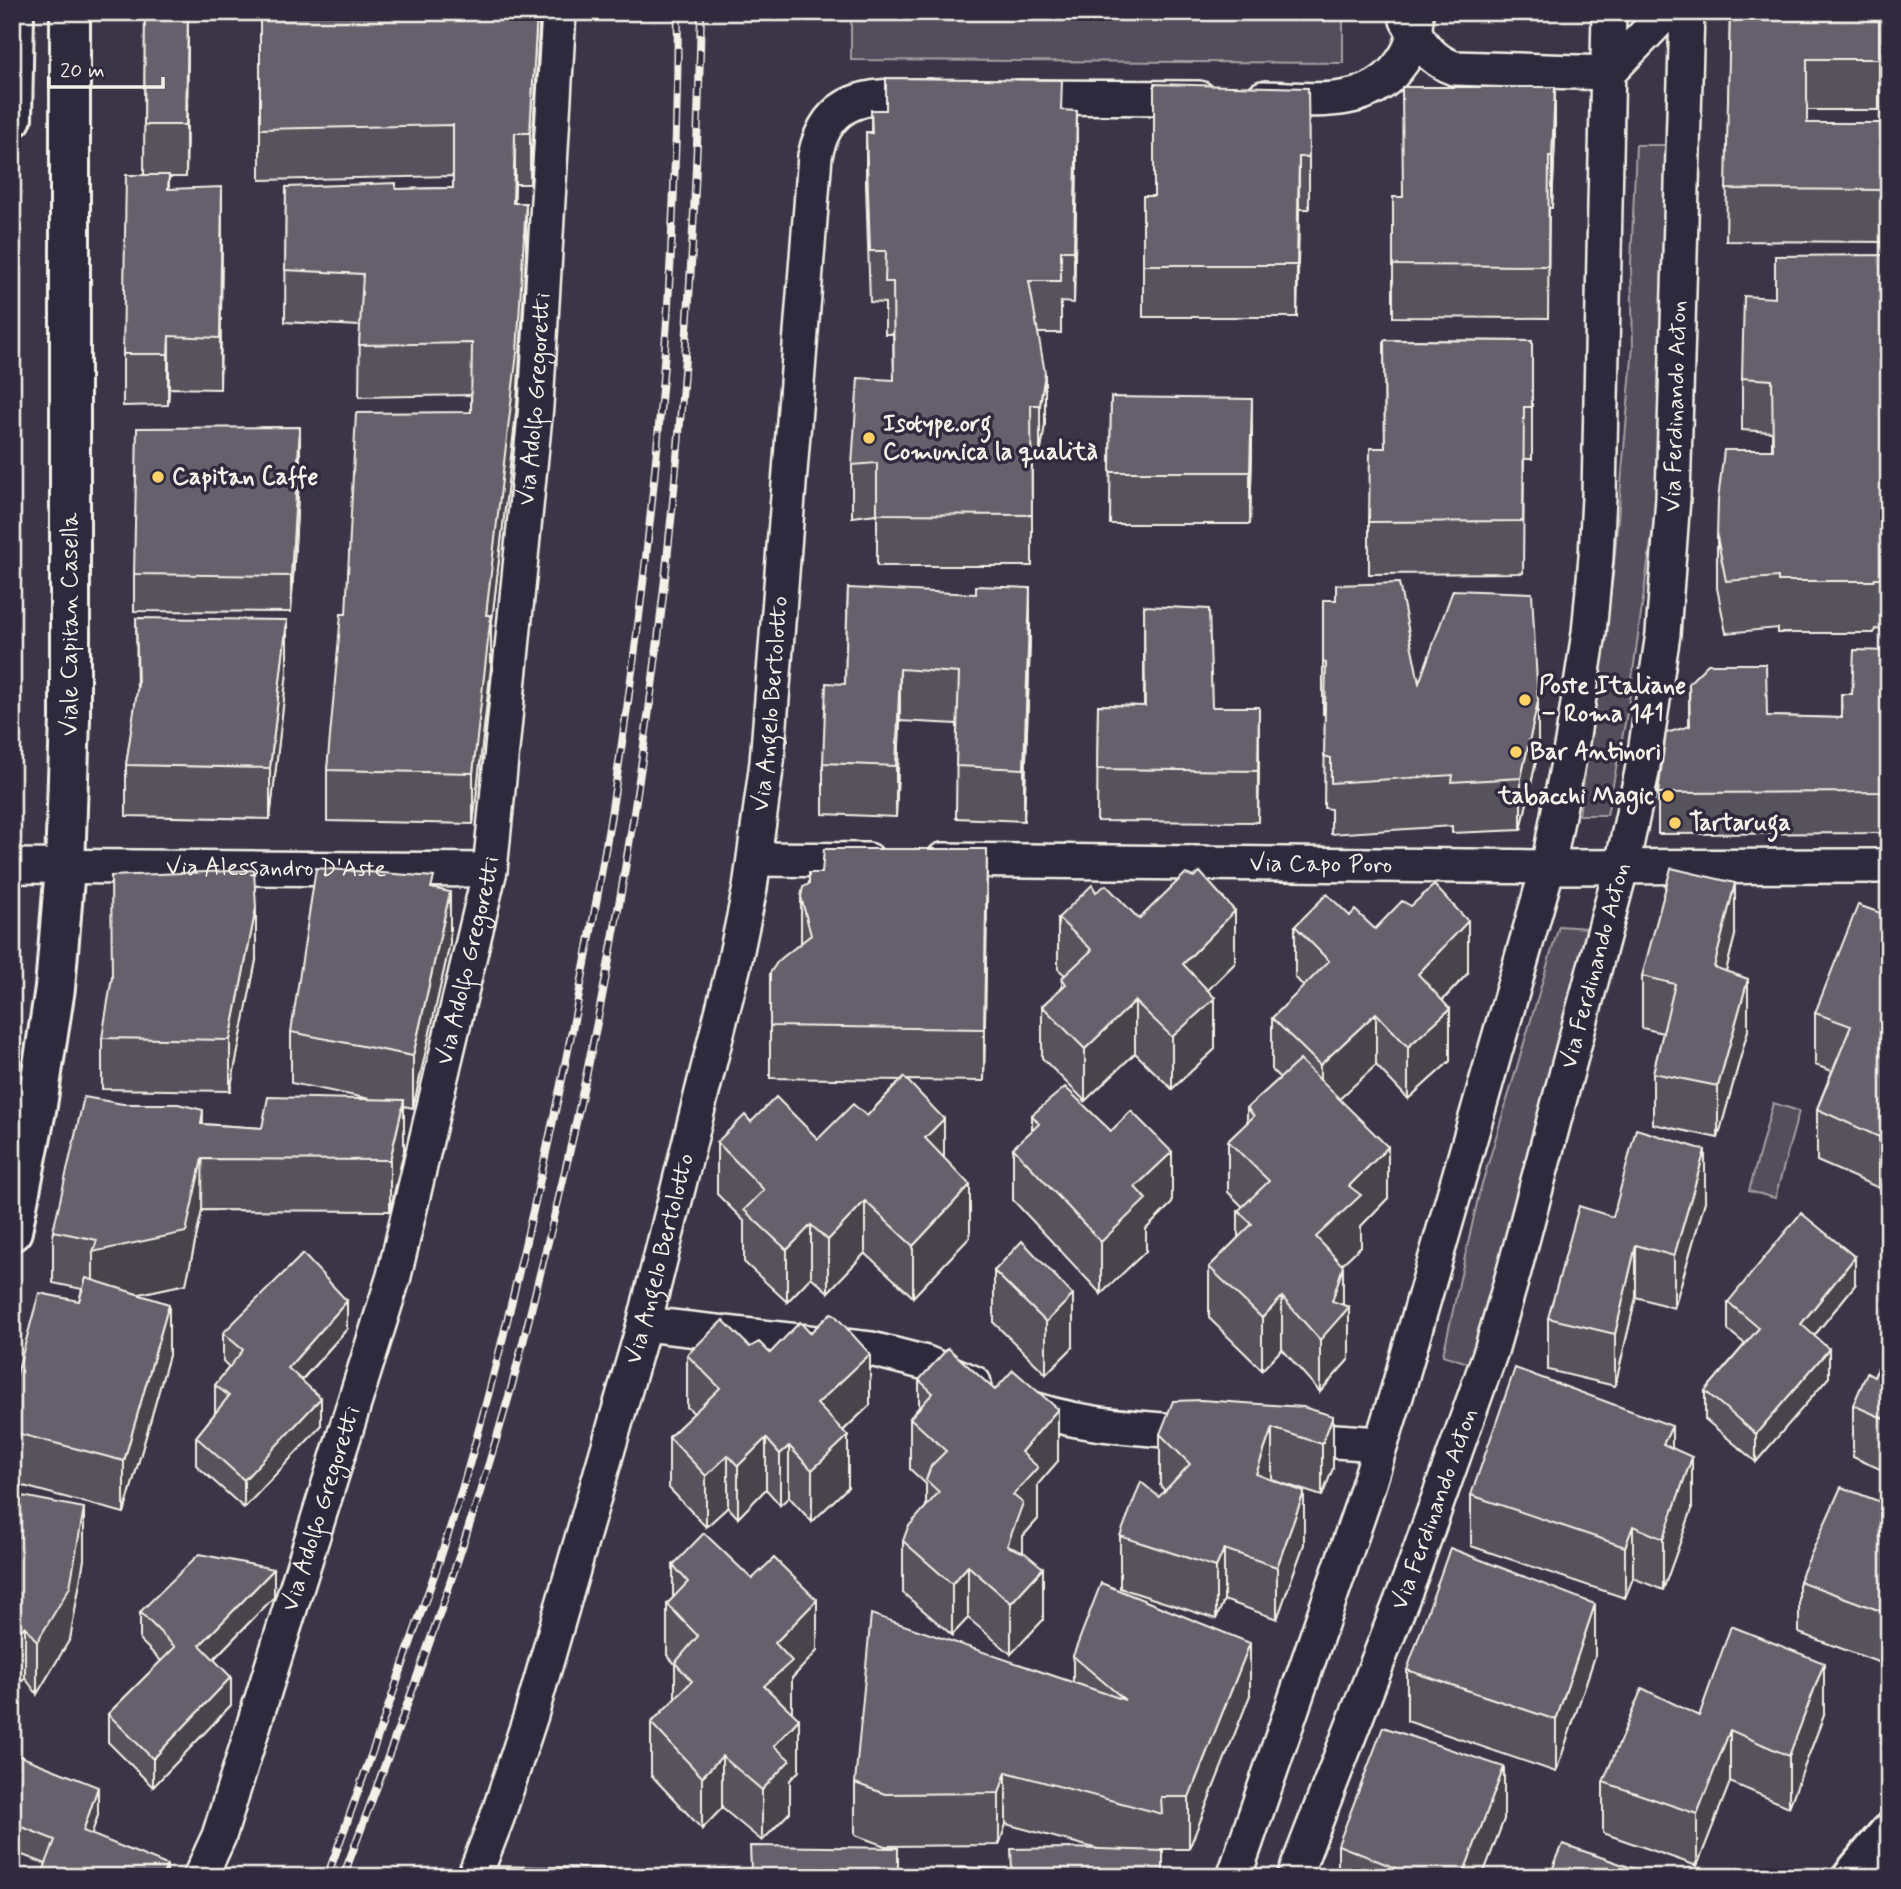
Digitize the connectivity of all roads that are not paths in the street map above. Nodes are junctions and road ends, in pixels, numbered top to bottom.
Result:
1 (14, 12) edge
2 (70, 12) edge
3 (559, 12) edge
4 (1609, 12) edge
5 (1667, 12) edge
6 (1687, 12) edge
7 (1411, 20) edge
8 (1608, 73) junction
9 (12, 118) edge
10 (755, 859) junction
11 (1622, 865) junction
12 (12, 866) edge
13 (1889, 866) edge
14 (65, 867) junction
15 (1548, 867) junction
16 (489, 870) junction
17 (12, 1231) edge
18 (644, 1324) junction
19 (1381, 1444) junction
20 (1889, 1833) edge
21 (200, 1877) edge
22 (474, 1877) edge
23 (1234, 1877) edge
24 (1294, 1877) edge
25 (1852, 1877) edge

1 - 9 street
2 - 14 street, Viale Capitan Casella
3 - 16 street, Via Adolfo Gregoretti
4 - 8 street
5 - 8 street
6 - 11 street, Via Ferdinando Acton
7 - 8 street
7 - 10 street, Via Angelo Bertolotto
8 - 15 street
10 - 15 street, Via Capo Poro
10 - 18 street, Via Angelo Bertolotto
11 - 13 street, Via Capo Poro
11 - 15 street, Via Capo Poro
11 - 24 street, Via Ferdinando Acton
12 - 14 street, Via Alessandro D'Aste
14 - 16 street, Via Alessandro D'Aste
14 - 17 street, Viale Capitan Casella
15 - 19 street
16 - 21 street, Via Adolfo Gregoretti
18 - 19 street
18 - 22 street, Via Angelo Bertolotto
19 - 23 street
20 - 25 street

